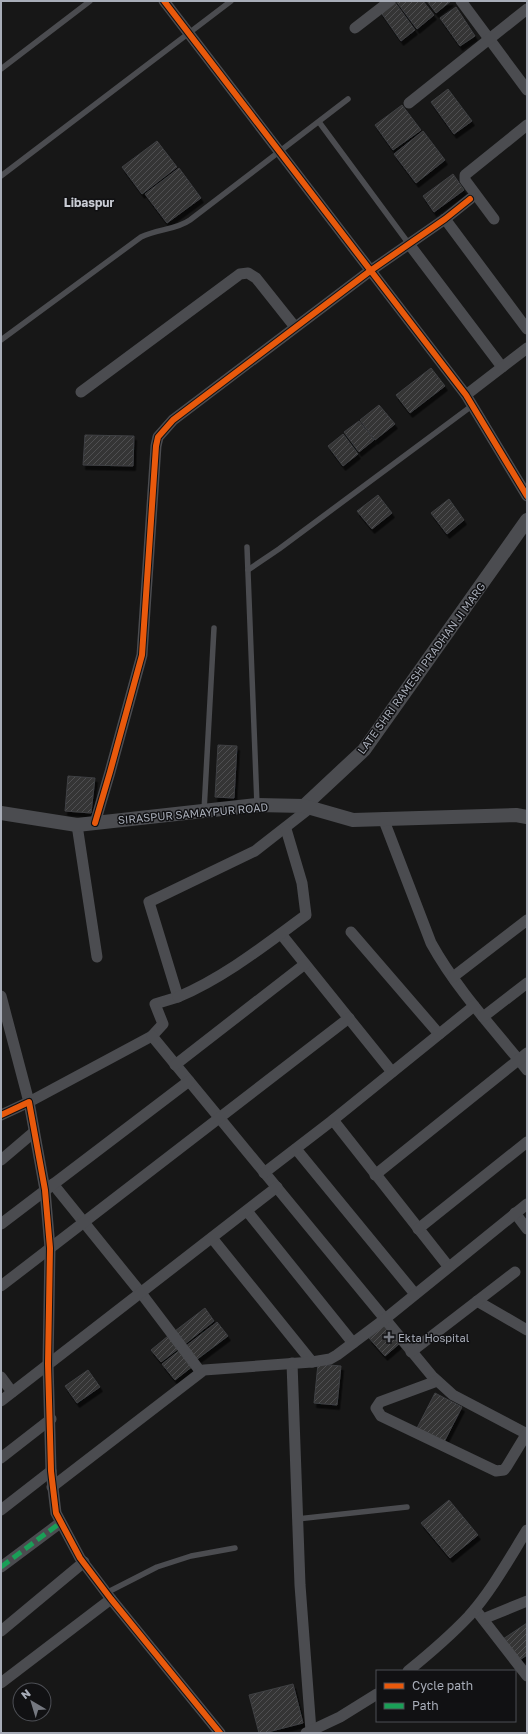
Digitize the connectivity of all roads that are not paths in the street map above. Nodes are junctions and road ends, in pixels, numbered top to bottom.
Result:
1 (90, 1) edge
2 (164, 1) edge
3 (231, 1) edge
4 (390, 1) edge
5 (461, 1) edge
6 (527, 10) edge
7 (356, 28) dead end
8 (189, 34) junction
9 (489, 39) junction
10 (1, 69) edge
11 (527, 90) edge
12 (348, 99) dead end
13 (409, 103) dead end
14 (319, 122) junction
15 (527, 125) edge
16 (279, 153) junction
17 (1, 176) edge
18 (470, 199) dead end
19 (445, 219) junction
20 (494, 219) dead end
21 (409, 244) junction
22 (370, 271) junction
23 (295, 327) junction
24 (527, 329) edge
25 (1, 340) edge
26 (527, 348) edge
27 (502, 367) junction
28 (81, 392) dead end
29 (466, 394) junction
30 (473, 405) junction
31 (527, 496) edge
32 (527, 520) edge
33 (247, 547) dead end
34 (248, 570) junction
35 (214, 628) dead end
36 (257, 805) junction
37 (307, 807) junction
38 (204, 811) junction
39 (1, 813) edge
40 (527, 817) edge
41 (383, 818) junction
42 (95, 823) junction
43 (77, 824) junction
44 (286, 829) junction
45 (527, 920) edge
46 (351, 932) dead end
47 (281, 934) junction
48 (97, 957) dead end
49 (305, 964) junction
50 (452, 977) junction
51 (527, 983) edge
52 (1, 996) edge
53 (178, 997) junction
54 (474, 1006) junction
55 (483, 1016) junction
56 (349, 1018) junction
57 (439, 1034) junction
58 (152, 1036) junction
59 (523, 1056) edge
60 (175, 1065) junction
61 (527, 1070) edge
62 (392, 1072) junction
63 (189, 1081) junction
64 (29, 1102) junction
65 (1, 1116) edge
66 (220, 1119) junction
67 (333, 1120) junction
68 (34, 1132) junction
69 (527, 1142) edge
70 (296, 1149) junction
71 (1, 1160) edge
72 (264, 1173) junction
73 (375, 1175) junction
74 (49, 1187) junction
75 (277, 1187) junction
76 (527, 1204) edge
77 (247, 1211) junction
78 (515, 1214) junction
79 (84, 1223) junction
80 (1, 1224) edge
81 (418, 1229) junction
82 (527, 1229) edge
83 (212, 1238) junction
84 (50, 1248) junction
85 (448, 1266) junction
86 (515, 1272) dead end
87 (1, 1286) edge
88 (141, 1293) junction
89 (415, 1294) junction
90 (477, 1301) junction
91 (385, 1319) junction
92 (527, 1330) edge
93 (353, 1343) junction
94 (411, 1352) junction
95 (312, 1362) junction
96 (48, 1364) junction
97 (292, 1364) junction
98 (200, 1371) junction
99 (1, 1377) edge
100 (437, 1380) junction
101 (12, 1392) junction
102 (1, 1401) edge
103 (51, 1419) junction
104 (527, 1433) edge
105 (1, 1458) edge
106 (51, 1471) junction
107 (52, 1487) junction
108 (407, 1507) dead end
109 (1, 1510) edge
110 (298, 1519) junction
111 (60, 1523) junction
112 (527, 1530) edge
113 (235, 1548) dead end
114 (84, 1562) junction
115 (1, 1567) edge
116 (109, 1596) junction
117 (527, 1601) edge
118 (475, 1609) junction
119 (483, 1619) junction
120 (3, 1626) edge
121 (409, 1670) edge
122 (527, 1676) edge
123 (1, 1683) edge
124 (376, 1695) edge
125 (309, 1732) edge
126 (220, 1733) edge

1 - 10 lane
2 - 8 street
3 - 8 lane
4 - 7 street
5 - 9 street
6 - 9 street
8 - 16 street
8 - 17 lane
9 - 11 street
9 - 13 street
12 - 14 lane
14 - 16 lane
14 - 21 lane
15 - 20 street
16 - 22 street
16 - 25 lane
18 - 19 street
19 - 21 street
19 - 24 street
21 - 22 street
21 - 27 street
22 - 23 street
22 - 29 street
23 - 28 street
23 - 42 street
26 - 27 street
27 - 29 street
29 - 30 street
30 - 31 street
30 - 34 lane
32 - 37 street, LATE SHRI RAMESH PRADHAN JI MARG
33 - 34 lane
34 - 36 lane
35 - 38 lane
36 - 37 street, SIRASPUR SAMAYPUR ROAD
36 - 38 street, SIRASPUR SAMAYPUR ROAD
37 - 41 street, SIRASPUR SAMAYPUR ROAD
37 - 44 street
38 - 42 street, SIRASPUR SAMAYPUR ROAD
39 - 43 street, SIRASPUR SAMAYPUR ROAD
40 - 41 street, SIRASPUR SAMAYPUR ROAD
41 - 50 street
42 - 43 street, SIRASPUR SAMAYPUR ROAD
43 - 48 street
44 - 47 street
44 - 53 street
45 - 50 street
46 - 57 street
47 - 49 street
47 - 53 street
49 - 56 street
49 - 60 street
50 - 54 street
51 - 55 street
52 - 64 street
53 - 58 street
54 - 55 street
54 - 57 street
55 - 59 street
56 - 62 street
56 - 66 street
57 - 62 street
58 - 60 street
58 - 64 street
59 - 61 street
59 - 73 street
60 - 63 street
62 - 67 street
63 - 66 street
63 - 74 street
64 - 65 street
64 - 68 street
66 - 72 street
66 - 79 street
67 - 70 street
67 - 73 street
68 - 71 street
68 - 74 street
69 - 81 street
70 - 72 street
70 - 89 street
72 - 75 street
73 - 81 street
74 - 79 street
74 - 80 street
74 - 84 street
75 - 77 street
75 - 91 street
76 - 78 street
77 - 83 street
77 - 93 street
78 - 82 street
78 - 85 street
79 - 84 street
79 - 88 street
81 - 85 street
83 - 88 street
83 - 95 street
84 - 87 street
84 - 96 street
85 - 89 street
86 - 90 street
88 - 96 street
88 - 98 street
89 - 91 street
90 - 92 street
90 - 94 street
91 - 93 street
91 - 94 street
93 - 95 street
94 - 100 street
95 - 97 street
96 - 101 street
96 - 103 street
97 - 98 street
97 - 110 street
98 - 107 street
99 - 101 street
100 - 104 street
100 - 104 street
101 - 102 street
103 - 105 street
103 - 106 street
106 - 107 street
106 - 109 street
107 - 111 street
108 - 110 lane
110 - 125 street
111 - 114 street
111 - 115 street
112 - 118 street
113 - 116 lane
114 - 116 street
114 - 120 street
116 - 123 street
116 - 126 street
117 - 119 street
118 - 119 street
118 - 121 street
119 - 122 street
124 - 125 street

